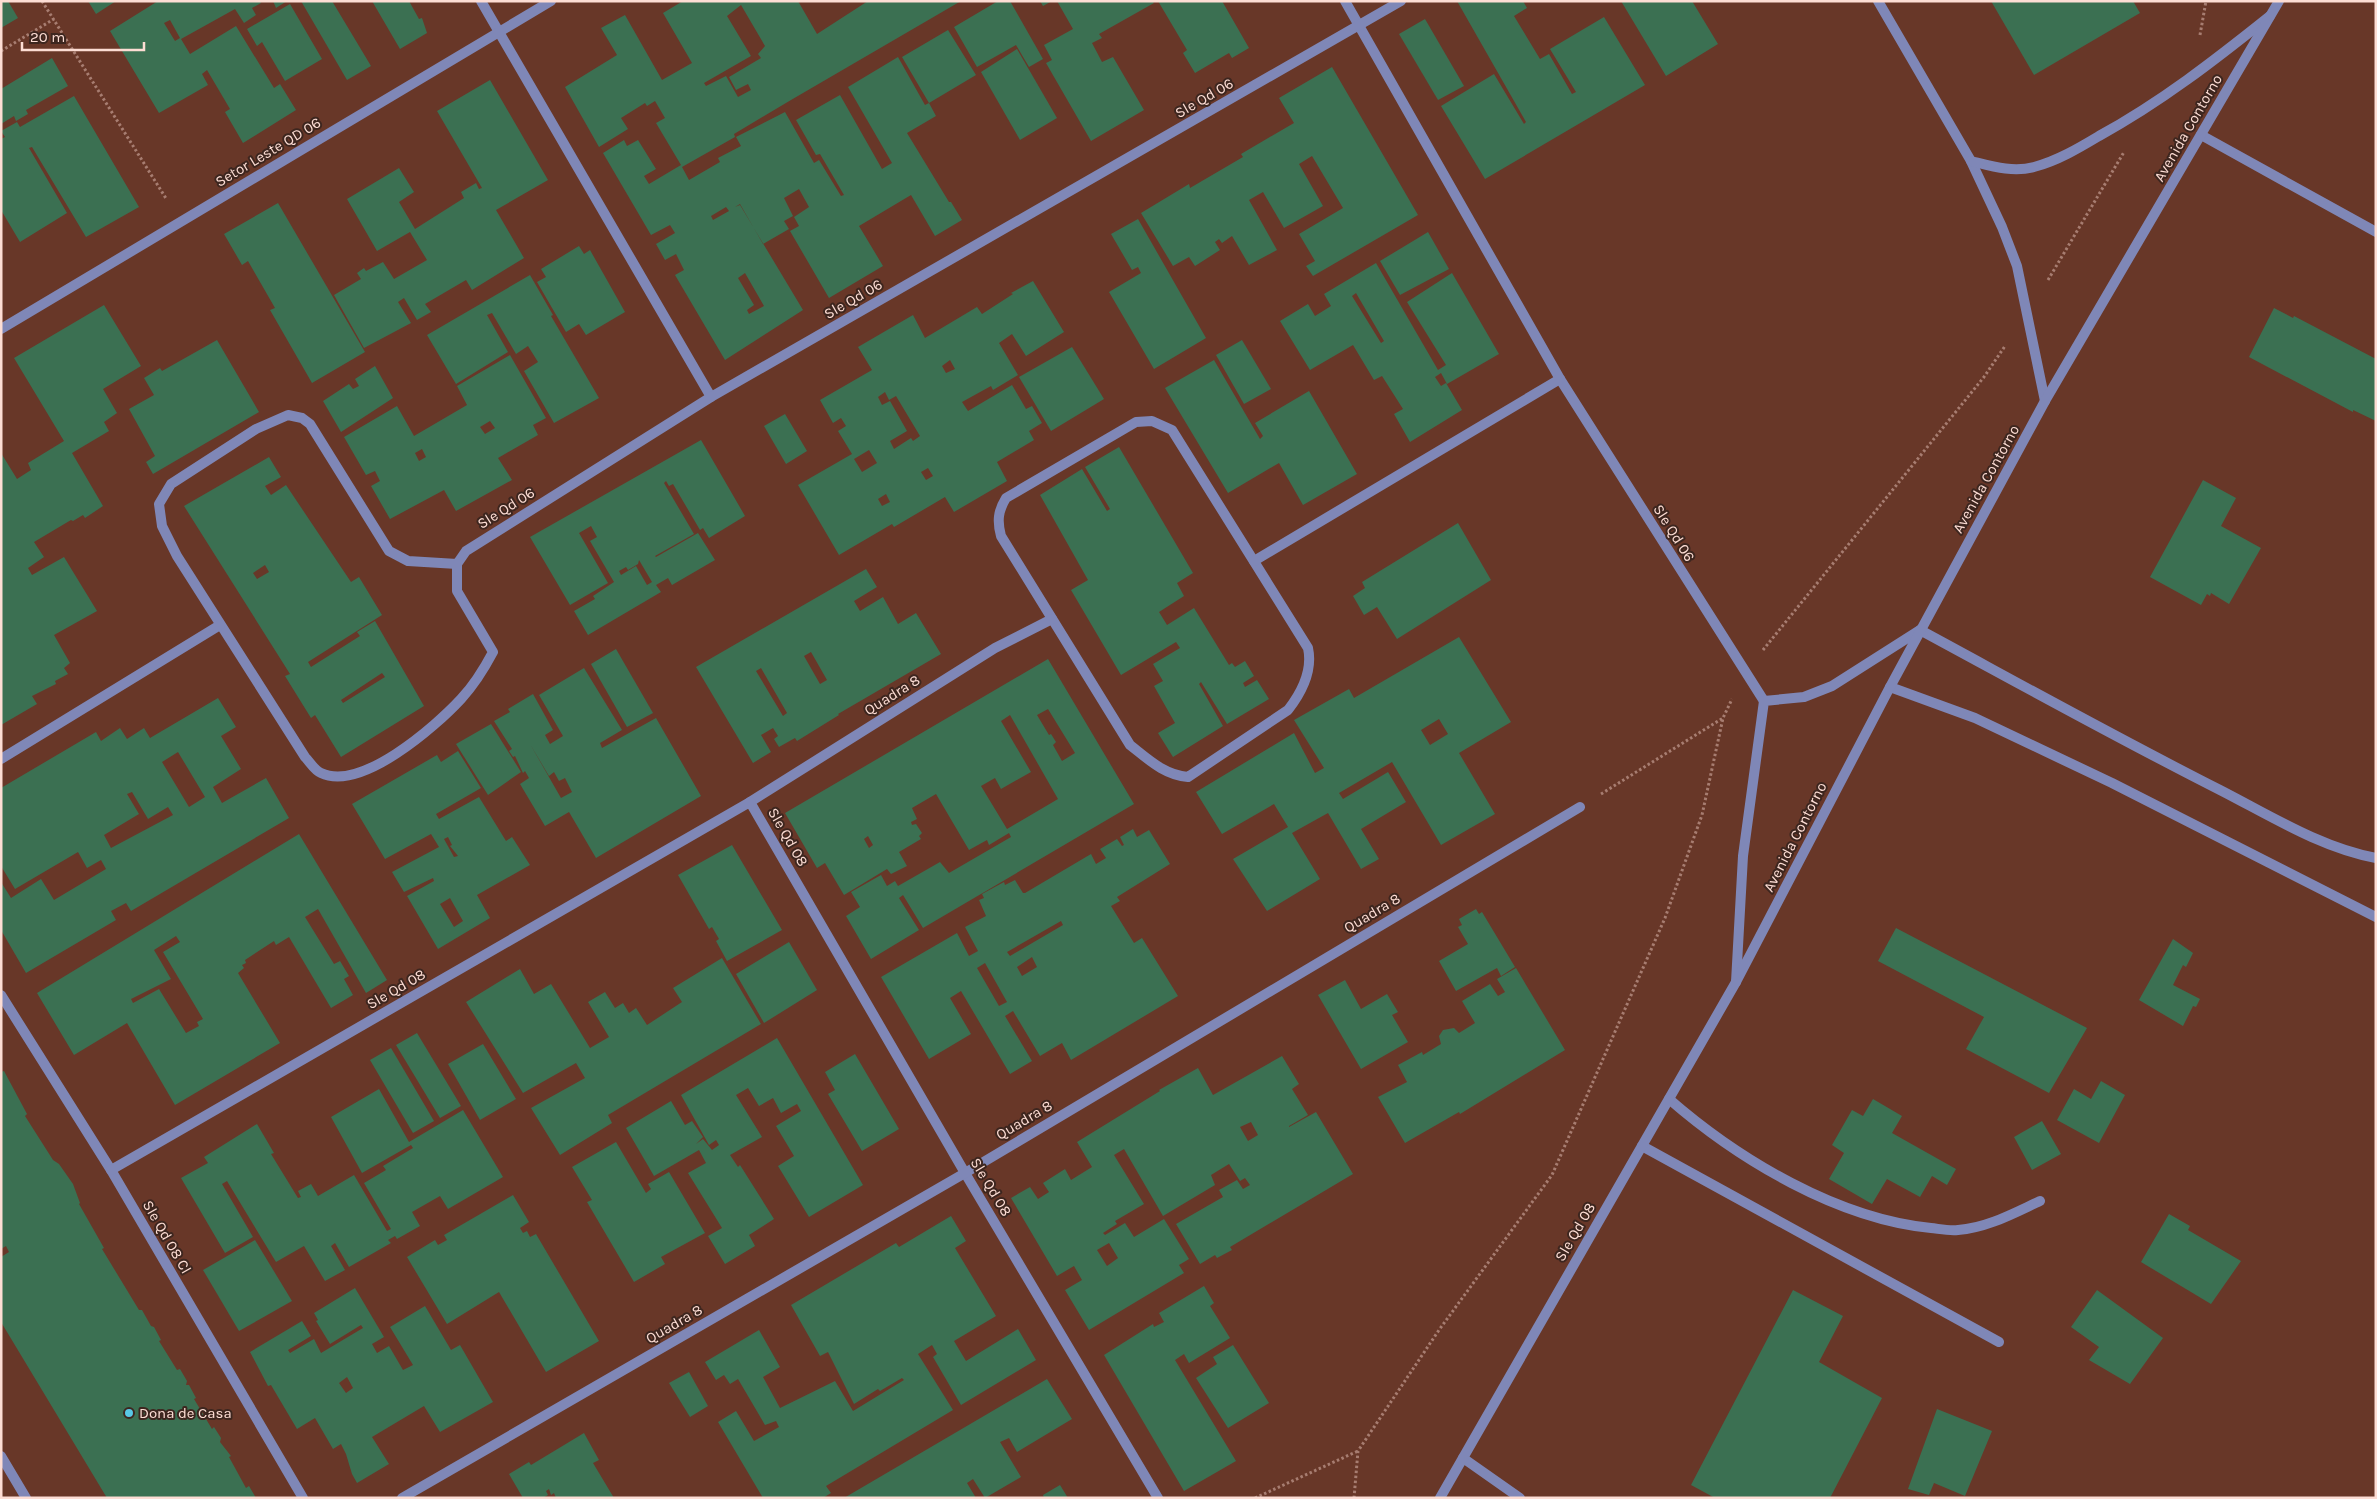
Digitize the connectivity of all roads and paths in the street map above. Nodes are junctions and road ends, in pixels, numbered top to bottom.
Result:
1 (42, 1) edge
2 (481, 1) edge
3 (551, 1) edge
4 (1345, 1) edge
5 (1401, 1) edge
6 (1878, 1) edge
7 (2279, 1) edge
8 (2271, 15) junction
9 (54, 19) junction
10 (1359, 26) junction
11 (500, 32) junction
12 (1, 51) edge
13 (2201, 135) junction
14 (1970, 161) junction
15 (181, 221) junction
16 (2376, 232) edge
17 (1, 329) edge
18 (1560, 379) junction
19 (711, 397) junction
20 (2045, 402) junction
21 (1254, 561) junction
22 (457, 564) junction
23 (1052, 619) junction
24 (220, 625) junction
25 (1920, 630) junction
26 (1890, 686) junction
27 (1764, 701) junction
28 (1723, 718) dead end
29 (1, 759) edge
30 (750, 802) junction
31 (1580, 807) joint
32 (2376, 858) edge
33 (2376, 917) edge
34 (1736, 982) junction
35 (1, 995) edge
36 (1670, 1099) junction
37 (1642, 1146) junction
38 (110, 1170) junction
39 (965, 1173) junction
40 (2040, 1201) dead end
41 (1999, 1342) dead end
42 (1358, 1451) dead end
43 (1, 1456) edge
44 (1463, 1458) junction
45 (26, 1498) edge
46 (303, 1498) edge
47 (402, 1498) edge
48 (1158, 1498) edge
49 (1255, 1498) edge
50 (1440, 1498) edge
51 (1520, 1498) edge

1 - 9 path
2 - 11 street
3 - 11 street, Setor Leste QD 06
4 - 10 street, Sle Qd 06
5 - 10 street, Sle Qd 06
6 - 14 street
7 - 8 street, Avenida Contorno
8 - 13 street, Avenida Contorno
8 - 14 street
9 - 12 path
9 - 15 path
10 - 18 street, Sle Qd 06
10 - 19 street, Sle Qd 06
11 - 15 street, Setor Leste QD 06
11 - 19 street
13 - 16 street
13 - 20 street, Avenida Contorno
14 - 20 street
15 - 17 street, Setor Leste QD 06
18 - 21 street
18 - 27 street, Sle Qd 06
19 - 22 street, Sle Qd 06
20 - 25 street, Avenida Contorno
21 - 23 street
21 - 23 street
22 - 24 street
22 - 24 street
23 - 30 street, Quadra 8
24 - 29 street
25 - 26 street, Avenida Contorno
25 - 27 street
25 - 32 street
26 - 33 street
26 - 34 street, Avenida Contorno
27 - 34 street
28 - 31 path
30 - 38 street, Sle Qd 08
30 - 39 street, Sle Qd 08
31 - 39 street, Quadra 8
34 - 36 street, Sle Qd 08
35 - 38 street, Sle Qd 08 Cl
36 - 37 street, Sle Qd 08
36 - 40 street
37 - 41 street
37 - 44 street, Sle Qd 08
38 - 46 street, Sle Qd 08 Cl
39 - 47 street, Quadra 8
39 - 48 street, Sle Qd 08
42 - 49 path
43 - 45 street
44 - 50 street, Sle Qd 08
44 - 51 street

